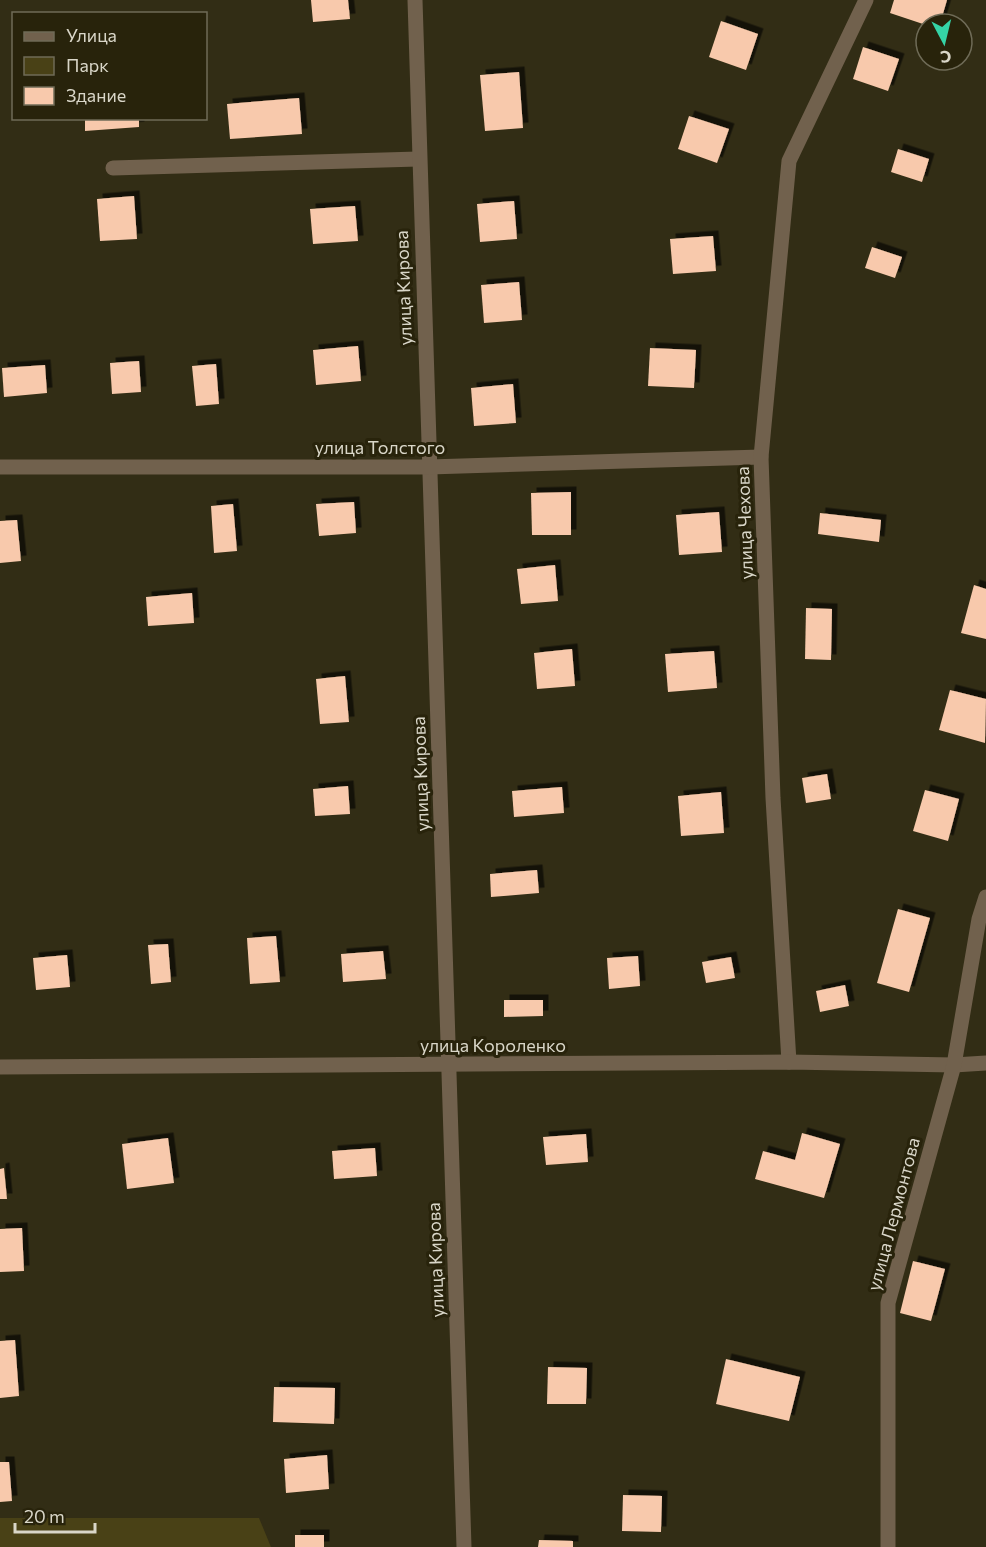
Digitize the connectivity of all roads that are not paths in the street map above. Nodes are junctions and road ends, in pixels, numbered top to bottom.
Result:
1 (415, 0) edge
2 (866, 0) edge
3 (418, 159) junction
4 (113, 168) dead end
5 (761, 457) junction
6 (0, 467) edge
7 (429, 467) junction
8 (986, 897) edge
9 (789, 1062) junction
10 (986, 1063) edge
11 (448, 1065) junction
12 (954, 1065) junction
13 (0, 1067) edge
14 (464, 1547) edge
15 (888, 1547) edge

1 - 3 street, улица Кирова
2 - 5 street, улица Чехова
3 - 4 street
3 - 7 street, улица Кирова
5 - 7 street, улица Толстого
5 - 9 street, улица Чехова
6 - 7 street, улица Толстого
7 - 11 street, улица Кирова
8 - 12 street, улица Лермонтова
9 - 11 street, улица Короленко
9 - 12 street, улица Короленко
10 - 12 street, улица Короленко
11 - 13 street, улица Короленко
11 - 14 street, улица Кирова
12 - 15 street, улица Лермонтова

